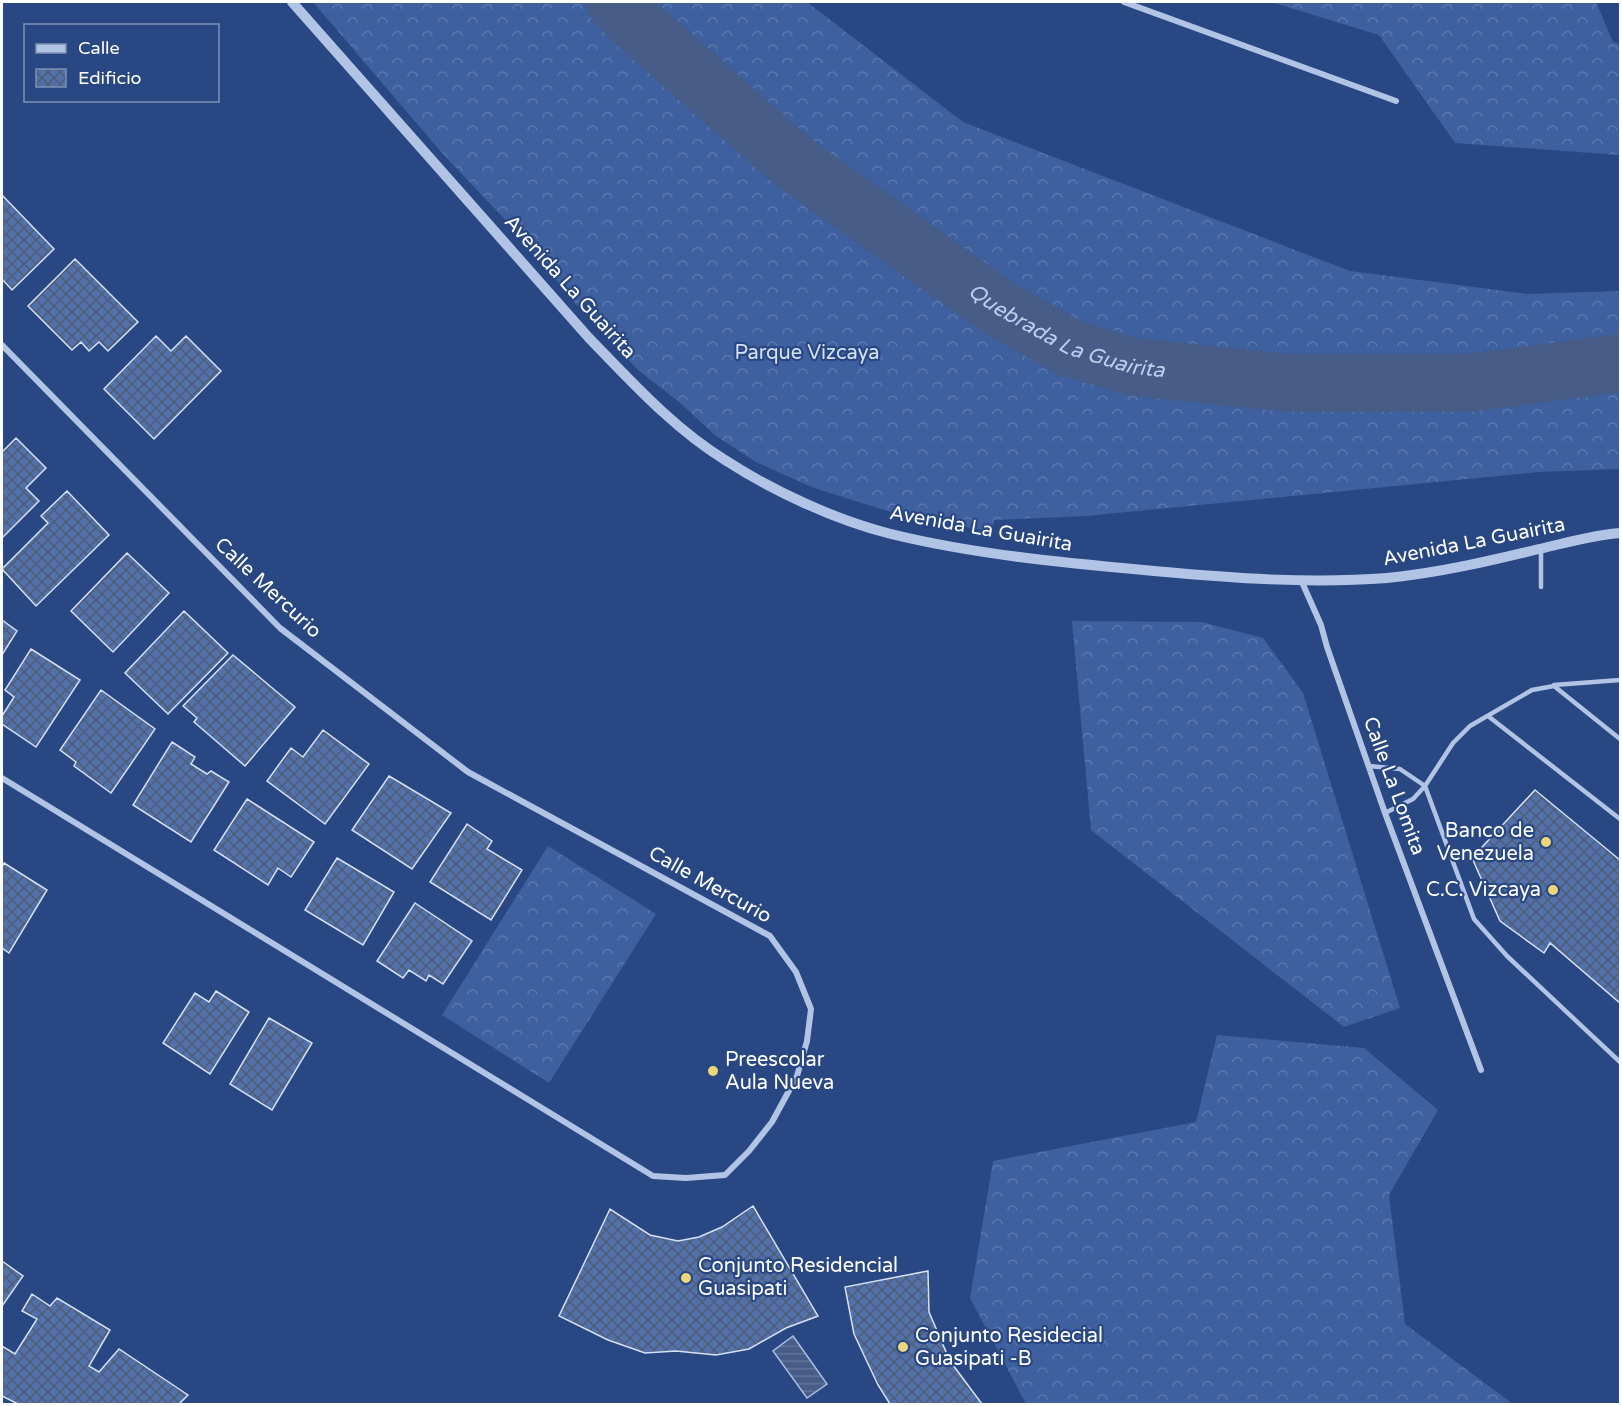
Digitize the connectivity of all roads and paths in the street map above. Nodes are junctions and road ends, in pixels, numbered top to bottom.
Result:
1 (292, 2) edge
2 (1124, 2) edge
3 (1396, 101) dead end
4 (2, 345) edge
5 (1620, 533) edge
6 (1541, 549) junction
7 (1301, 580) junction
8 (1541, 587) dead end
9 (1620, 680) edge
10 (1554, 686) junction
11 (1488, 716) junction
12 (1620, 739) edge
13 (1369, 766) junction
14 (2, 778) edge
15 (1425, 786) junction
16 (1385, 813) junction
17 (1620, 819) edge
18 (1620, 1062) edge
19 (1481, 1070) dead end

1 - 7 street, Avenida La Guairita
2 - 3 street
4 - 14 street, Calle Mercurio
5 - 6 street, Avenida La Guairita
6 - 7 street, Avenida La Guairita
6 - 8 lane
7 - 13 street, Calle La Lomita
9 - 10 lane
10 - 11 lane
10 - 12 lane
11 - 15 lane
11 - 17 lane
13 - 15 lane
13 - 16 street, Calle La Lomita
15 - 16 lane
15 - 18 lane
16 - 19 street, Calle La Lomita

